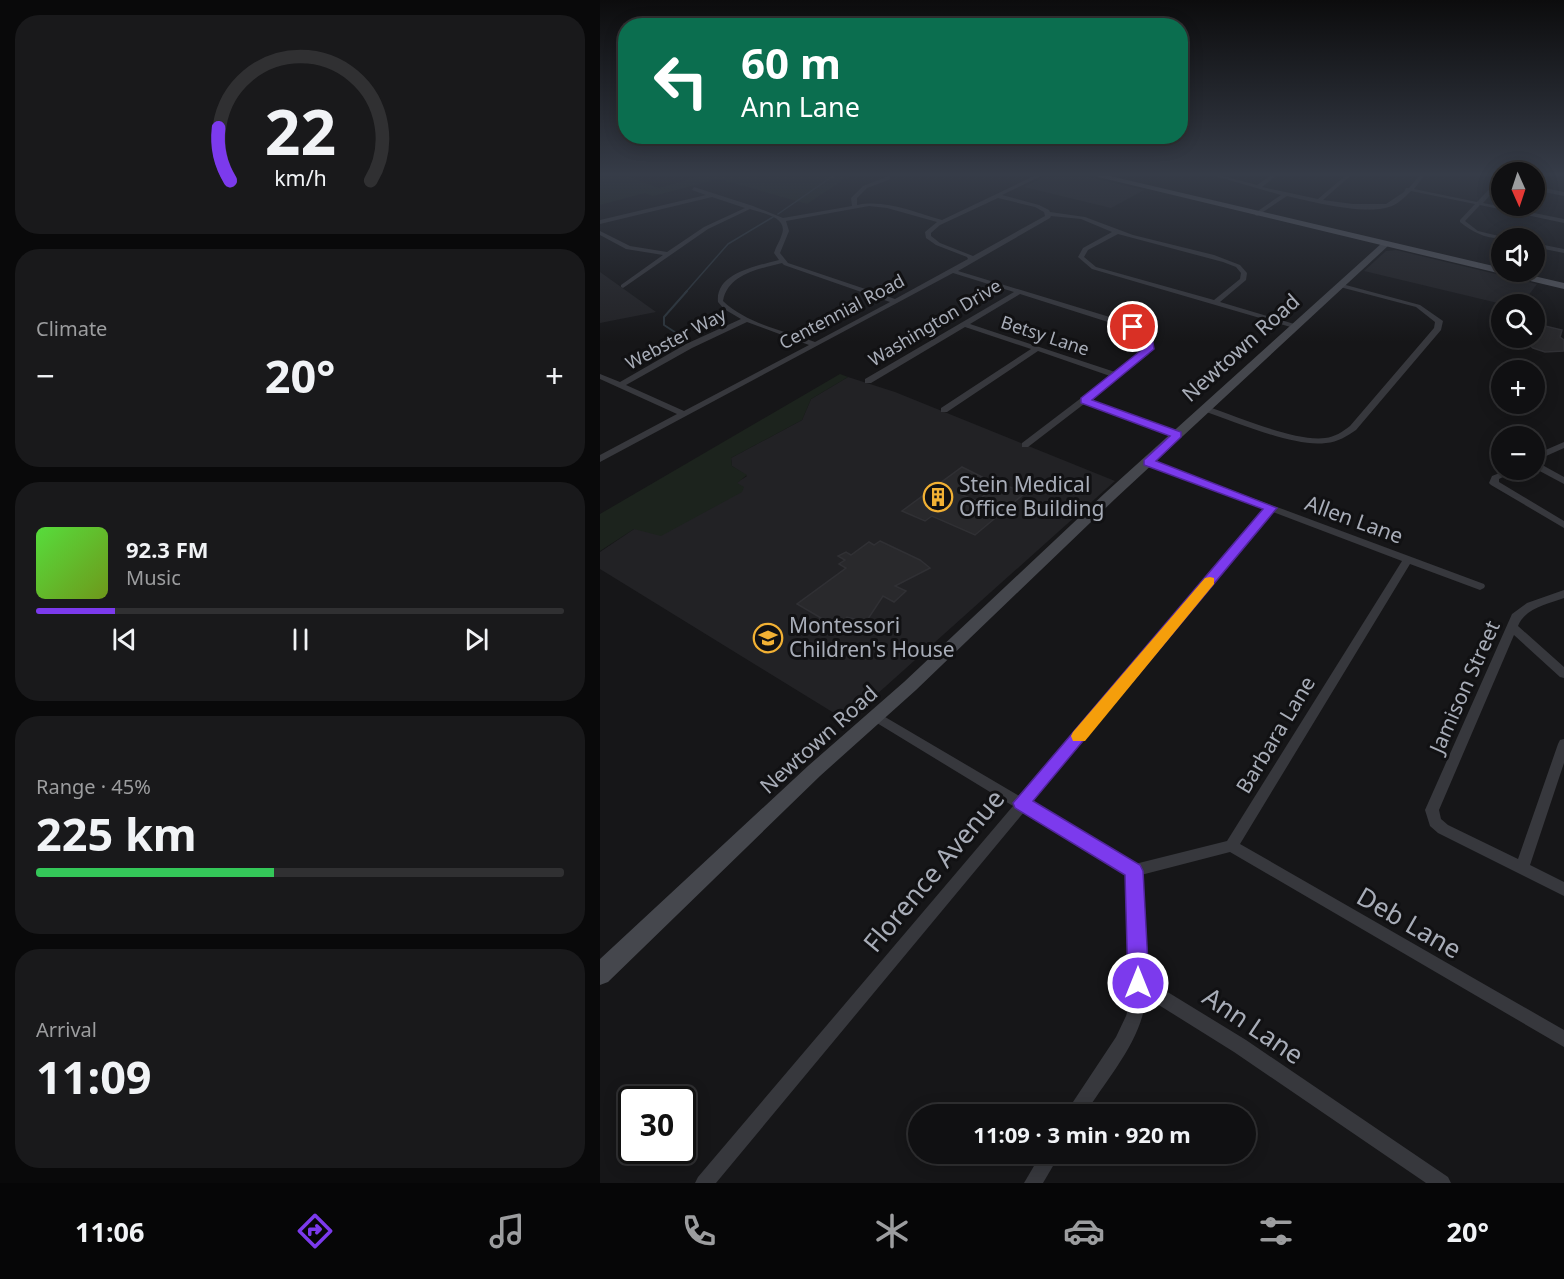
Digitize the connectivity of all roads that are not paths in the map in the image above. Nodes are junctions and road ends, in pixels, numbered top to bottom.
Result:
1 (701, 231) edge
2 (788, 231) edge
3 (930, 231) edge
4 (1025, 231) edge
5 (1118, 231) joint
6 (1328, 231) edge
7 (1475, 231) edge
8 (600, 234) edge
9 (1491, 235) edge
10 (1385, 245) junction
11 (1545, 247) edge
12 (1564, 251) edge
13 (667, 254) junction
14 (970, 260) junction
15 (782, 261) junction
16 (952, 271) junction
17 (623, 286) dead end
18 (1342, 286) junction
19 (1564, 286) edge
20 (1019, 292) junction
21 (895, 301) junction
22 (1215, 303) junction
23 (747, 319) junction
24 (963, 324) junction
25 (1297, 326) junction
26 (814, 344) junction
27 (1036, 349) junction
28 (1116, 375) junction
29 (600, 376) edge
30 (868, 381) dead end
31 (620, 385) junction
32 (1084, 400) junction
33 (1206, 409) junction
34 (944, 411) dead end
35 (683, 414) junction
36 (1178, 435) junction
37 (1025, 445) dead end
38 (1564, 445) edge
39 (1545, 454) edge
40 (600, 459) edge
41 (1148, 462) junction
42 (1545, 470) edge
43 (1496, 480) edge
44 (1564, 481) edge
45 (1271, 508) junction
46 (1564, 525) edge
47 (1408, 559) junction
48 (1480, 586) dead end
49 (1564, 594) edge
50 (1512, 627) junction
51 (1564, 674) edge
52 (876, 717) junction
53 (1564, 744) edge
54 (1021, 803) junction
55 (1231, 846) junction
56 (1522, 868) junction
57 (1134, 871) junction
58 (1564, 889) edge
59 (600, 974) edge
60 (1138, 983) junction
61 (1564, 1039) edge
62 (1081, 1104) edge
63 (1047, 1164) edge
64 (1039, 1181) edge
65 (704, 1183) edge
66 (1442, 1183) edge

1 - 13 street
2 - 15 street
3 - 14 street
4 - 14 street, Centennial Road
5 - 22 street
5 - 22 street
6 - 10 main road
7 - 9 street
8 - 13 street
10 - 18 street, Newtown Road
10 - 19 main road
11 - 12 street
13 - 17 street
14 - 16 street, Centennial Road
15 - 21 street
15 - 23 street
16 - 20 street
16 - 21 street, Centennial Road
18 - 25 street, Newtown Road
18 - 33 street
20 - 24 street, Washington Drive
20 - 28 street
21 - 26 street, Centennial Road
22 - 25 street
23 - 26 street
23 - 31 street, Webster Way
24 - 27 street, Betsy Lane
24 - 30 street, Washington Drive
25 - 33 street, Newtown Road
26 - 35 street, Centennial Road
27 - 28 street, Betsy Lane
27 - 34 street
28 - 32 street
29 - 31 street
31 - 35 street
32 - 36 street
32 - 37 street
33 - 36 street, Newtown Road
35 - 40 street, Centennial Road
36 - 41 street, Newtown Road
38 - 39 street
41 - 45 street, Allen Lane
41 - 52 street, Newtown Road
42 - 44 street
43 - 46 street
45 - 47 street, Allen Lane
45 - 54 street, Florence Avenue
47 - 48 street, Allen Lane
47 - 55 street, Barbara Lane
49 - 50 street, Jamison Street
50 - 51 street
50 - 56 street, Jamison Street
52 - 54 street
52 - 59 street, Newtown Road
53 - 56 street
54 - 57 street
54 - 65 street, Florence Avenue
55 - 57 street
55 - 61 street, Deb Lane
56 - 58 street
57 - 60 street
60 - 62 street
60 - 66 street, Ann Lane
63 - 64 street

